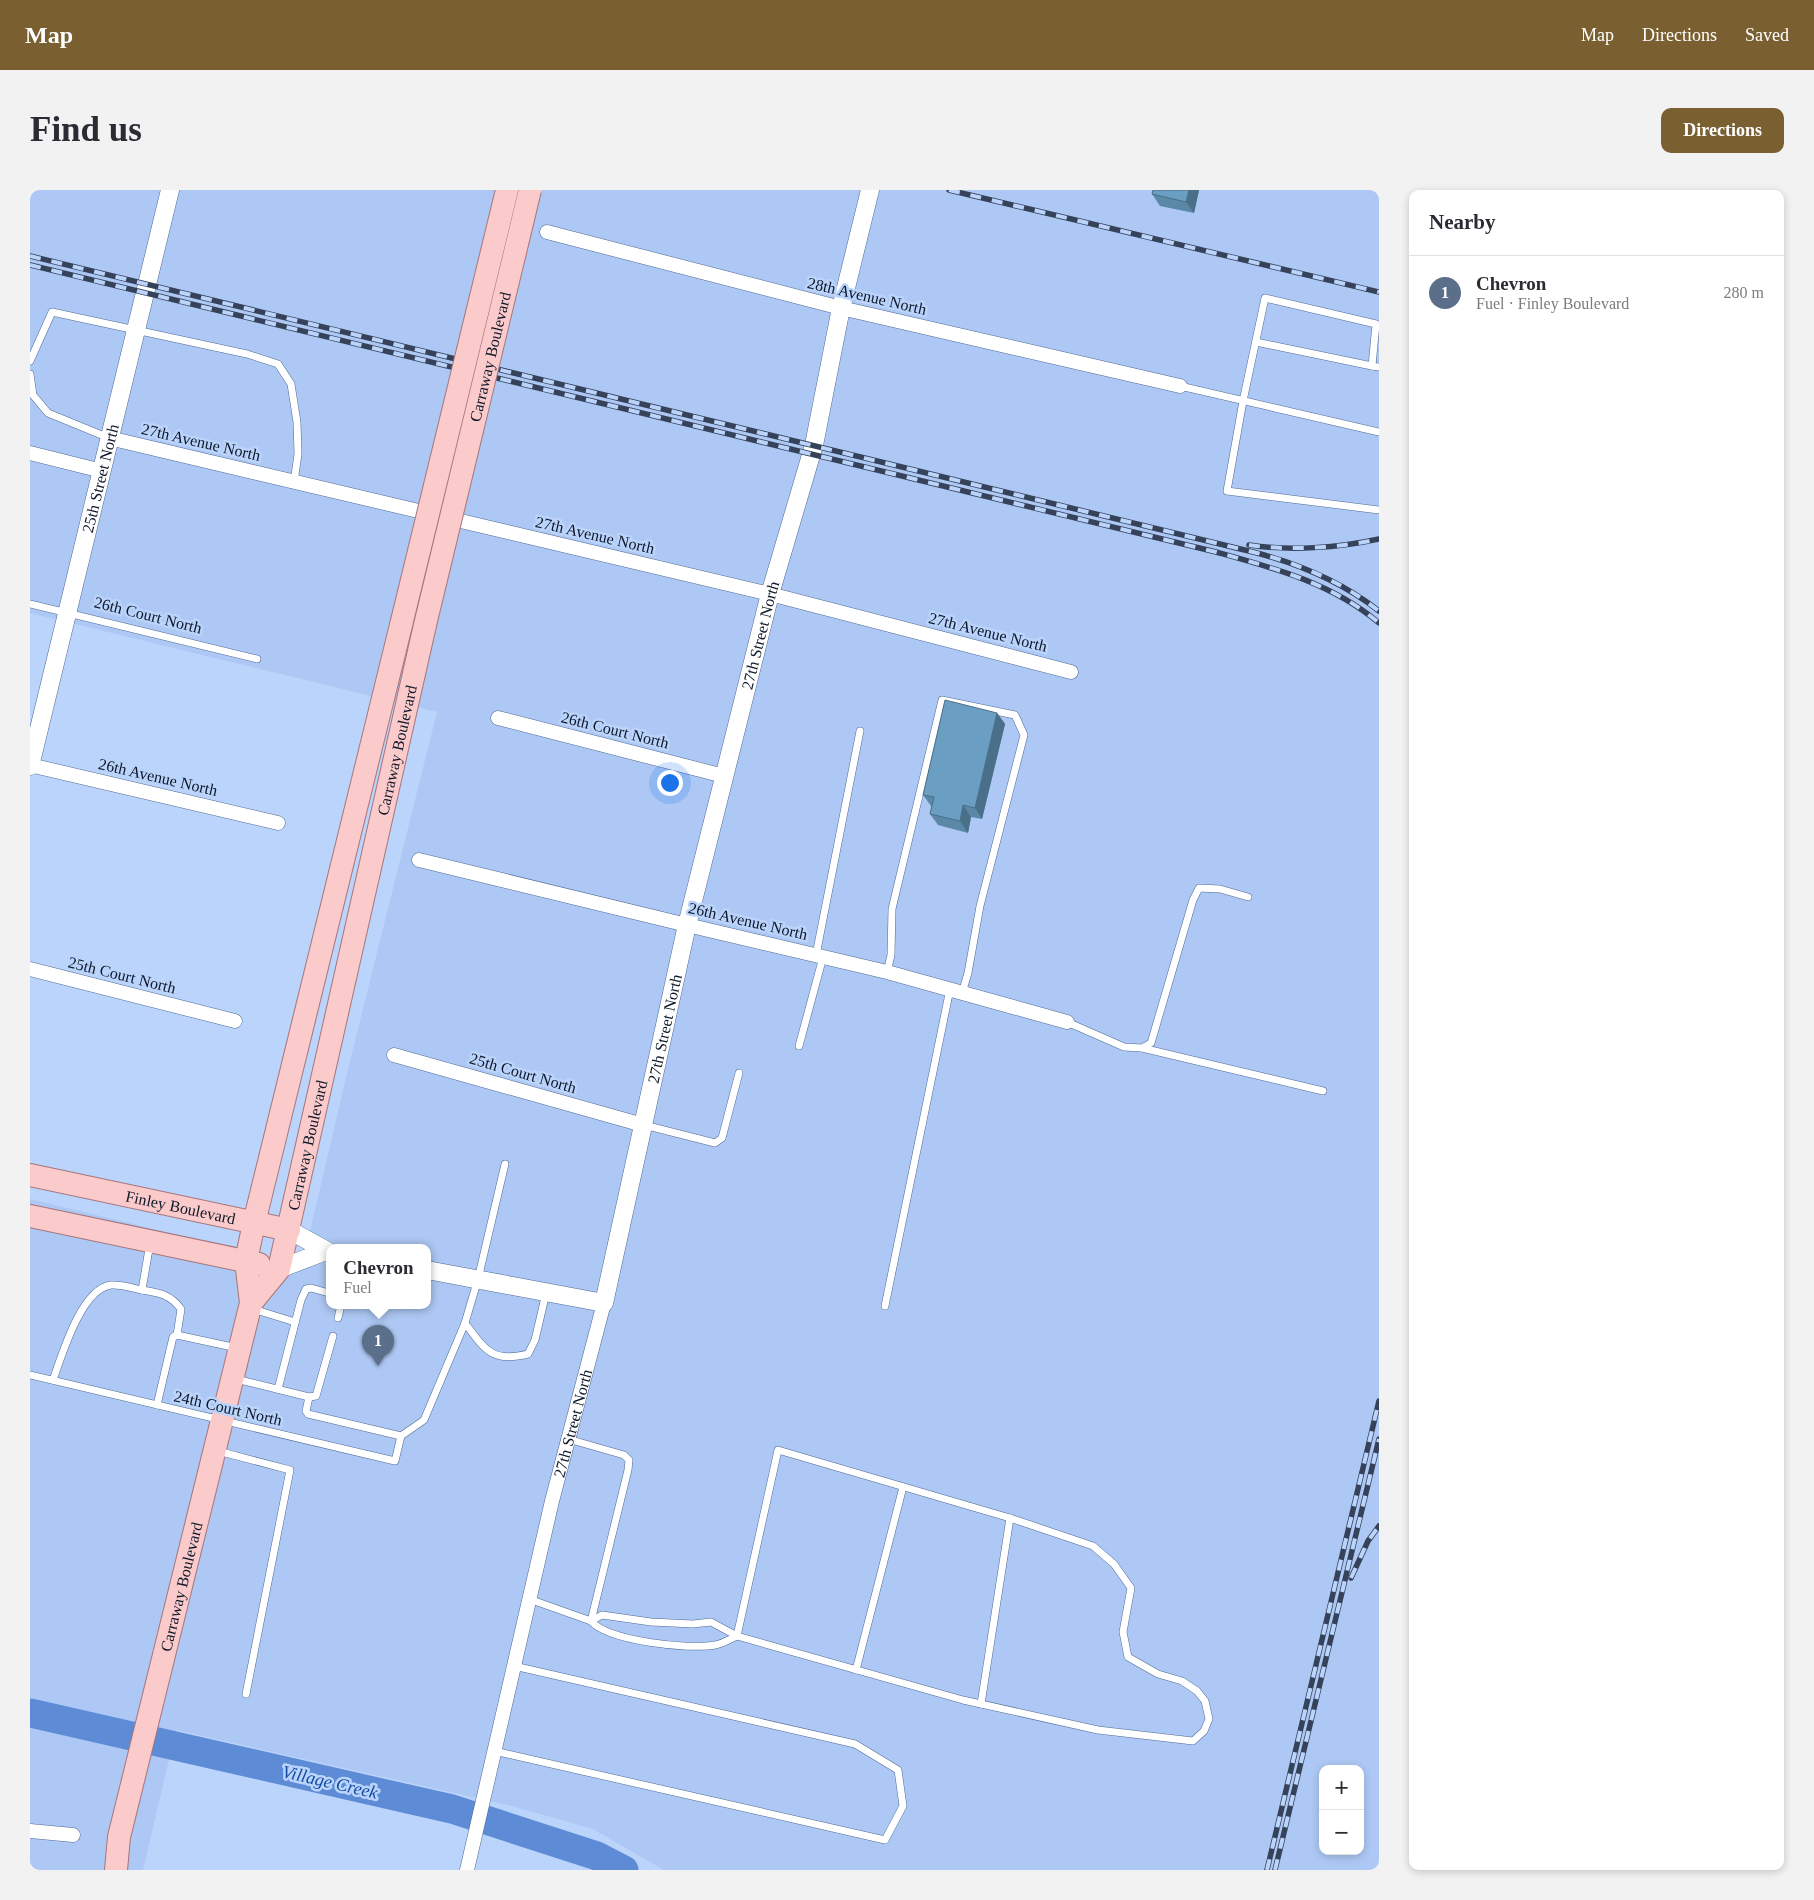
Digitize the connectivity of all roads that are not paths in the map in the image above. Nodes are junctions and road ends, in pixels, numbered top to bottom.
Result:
1 (170, 190) edge
2 (507, 190) edge
3 (530, 190) edge
4 (870, 190) edge
5 (547, 232) dead end
6 (841, 308) junction
7 (136, 330) junction
8 (1256, 342) junction
9 (30, 361) edge
10 (1376, 366) edge
11 (30, 374) edge
12 (1180, 386) joint
13 (1243, 400) junction
14 (1379, 432) edge
15 (110, 438) junction
16 (30, 453) edge
17 (102, 471) junction
18 (294, 482) junction
19 (1379, 510) edge
20 (770, 594) junction
21 (30, 604) edge
22 (67, 613) junction
23 (257, 659) dead end
24 (1071, 672) dead end
25 (498, 718) dead end
26 (860, 731) dead end
27 (30, 765) edge
28 (724, 776) junction
29 (278, 823) dead end
30 (419, 860) dead end
31 (1248, 896) dead end
32 (687, 925) junction
33 (819, 956) junction
34 (30, 970) edge
35 (887, 972) junction
36 (956, 991) junction
37 (235, 1022) dead end
38 (1067, 1022) joint
39 (799, 1046) dead end
40 (1142, 1048) junction
41 (394, 1055) dead end
42 (739, 1073) dead end
43 (1323, 1091) dead end
44 (643, 1125) junction
45 (506, 1164) dead end
46 (30, 1175) edge
47 (30, 1216) edge
48 (254, 1223) junction
49 (289, 1230) junction
50 (150, 1241) junction
51 (326, 1250) edge
52 (326, 1252) edge
53 (246, 1261) junction
54 (279, 1269) junction
55 (431, 1271) edge
56 (478, 1279) junction
57 (142, 1290) junction
58 (326, 1292) edge
59 (546, 1292) junction
60 (604, 1302) junction
61 (251, 1306) junction
62 (885, 1306) dead end
63 (340, 1309) edge
64 (338, 1318) dead end
65 (295, 1322) junction
66 (465, 1323) junction
67 (178, 1335) junction
68 (333, 1336) dead end
69 (240, 1348) junction
70 (30, 1375) edge
71 (233, 1379) junction
72 (52, 1380) junction
73 (278, 1389) junction
74 (309, 1397) junction
75 (157, 1405) junction
76 (223, 1421) junction
77 (401, 1436) junction
78 (568, 1439) junction
79 (215, 1450) junction
80 (903, 1487) junction
81 (1010, 1518) junction
82 (530, 1598) junction
83 (591, 1621) junction
84 (737, 1636) junction
85 (514, 1666) junction
86 (856, 1670) junction
87 (246, 1694) dead end
88 (981, 1704) junction
89 (494, 1751) junction
90 (30, 1832) edge
91 (73, 1835) dead end
92 (116, 1870) edge
93 (467, 1870) edge

1 - 7 street, 25th Street North
2 - 48 main road, Carraway Boulevard, bridge
3 - 49 main road, Carraway Boulevard, bridge
4 - 6 street, 27th Street North
5 - 6 street, 28th Avenue North
6 - 12 street, 28th Avenue North
6 - 20 street, 27th Street North
7 - 9 lane
7 - 15 street, 25th Street North
7 - 18 lane
8 - 10 lane
8 - 10 lane
8 - 13 lane
11 - 15 lane
12 - 13 lane
13 - 14 lane
13 - 19 lane
15 - 17 street, 25th Street North
15 - 18 street, 27th Avenue North
16 - 17 street
17 - 22 street, 25th Street North
18 - 20 street, 27th Avenue North
20 - 24 street, 27th Avenue North
20 - 28 street, 27th Street North
21 - 22 lane, 26th Court North
22 - 23 lane, 26th Court North
22 - 27 street, 25th Street North
25 - 28 street, 26th Court North
26 - 33 lane
27 - 29 street, 26th Avenue North
28 - 32 street, 27th Street North
30 - 32 street, 26th Avenue North
31 - 40 lane
32 - 33 street, 26th Avenue North
32 - 44 street, 27th Street North
33 - 35 street, 26th Avenue North
33 - 39 lane
34 - 37 street, 25th Court North
35 - 36 street, 26th Avenue North
35 - 36 lane
36 - 38 street, 26th Avenue North
36 - 62 lane
38 - 40 lane
40 - 43 lane
41 - 44 street, 25th Court North
42 - 44 lane
44 - 60 street, 27th Street North
45 - 56 lane
46 - 48 main road, Finley Boulevard
47 - 50 main road
48 - 49 main road, Finley Boulevard
48 - 53 main road, Carraway Boulevard
49 - 51 street, Finley Boulevard
49 - 54 main road, Carraway Boulevard
50 - 53 main road
50 - 57 lane
52 - 54 street, Finley Boulevard
53 - 54 main road
53 - 61 main road, Carraway Boulevard
54 - 61 main road, Carraway Boulevard
55 - 56 street
56 - 59 street
56 - 66 lane
57 - 67 lane
57 - 72 lane
58 - 65 lane
59 - 60 street
59 - 66 lane
60 - 78 street, 27th Street North
61 - 65 lane
61 - 69 main road, Carraway Boulevard
63 - 64 lane
65 - 73 lane
66 - 77 lane
67 - 69 lane
67 - 75 lane
68 - 74 lane
69 - 71 main road, Carraway Boulevard
70 - 72 lane, 24th Court North
71 - 73 lane
71 - 76 main road, Carraway Boulevard
72 - 75 lane, 24th Court North
73 - 74 lane
74 - 77 lane
75 - 76 lane, 24th Court North
76 - 77 lane, 24th Court North
76 - 79 main road, Carraway Boulevard
78 - 82 street, 27th Street North
78 - 83 lane
79 - 87 lane
79 - 92 main road, Carraway Boulevard
80 - 81 lane
80 - 84 lane
80 - 86 lane
81 - 88 lane
81 - 88 lane
82 - 83 lane
82 - 85 street, 27th Street North
83 - 84 lane
83 - 84 lane
84 - 86 lane
85 - 89 street, 27th Street North
85 - 89 lane
86 - 88 lane
89 - 93 street, 27th Street North
90 - 91 street

